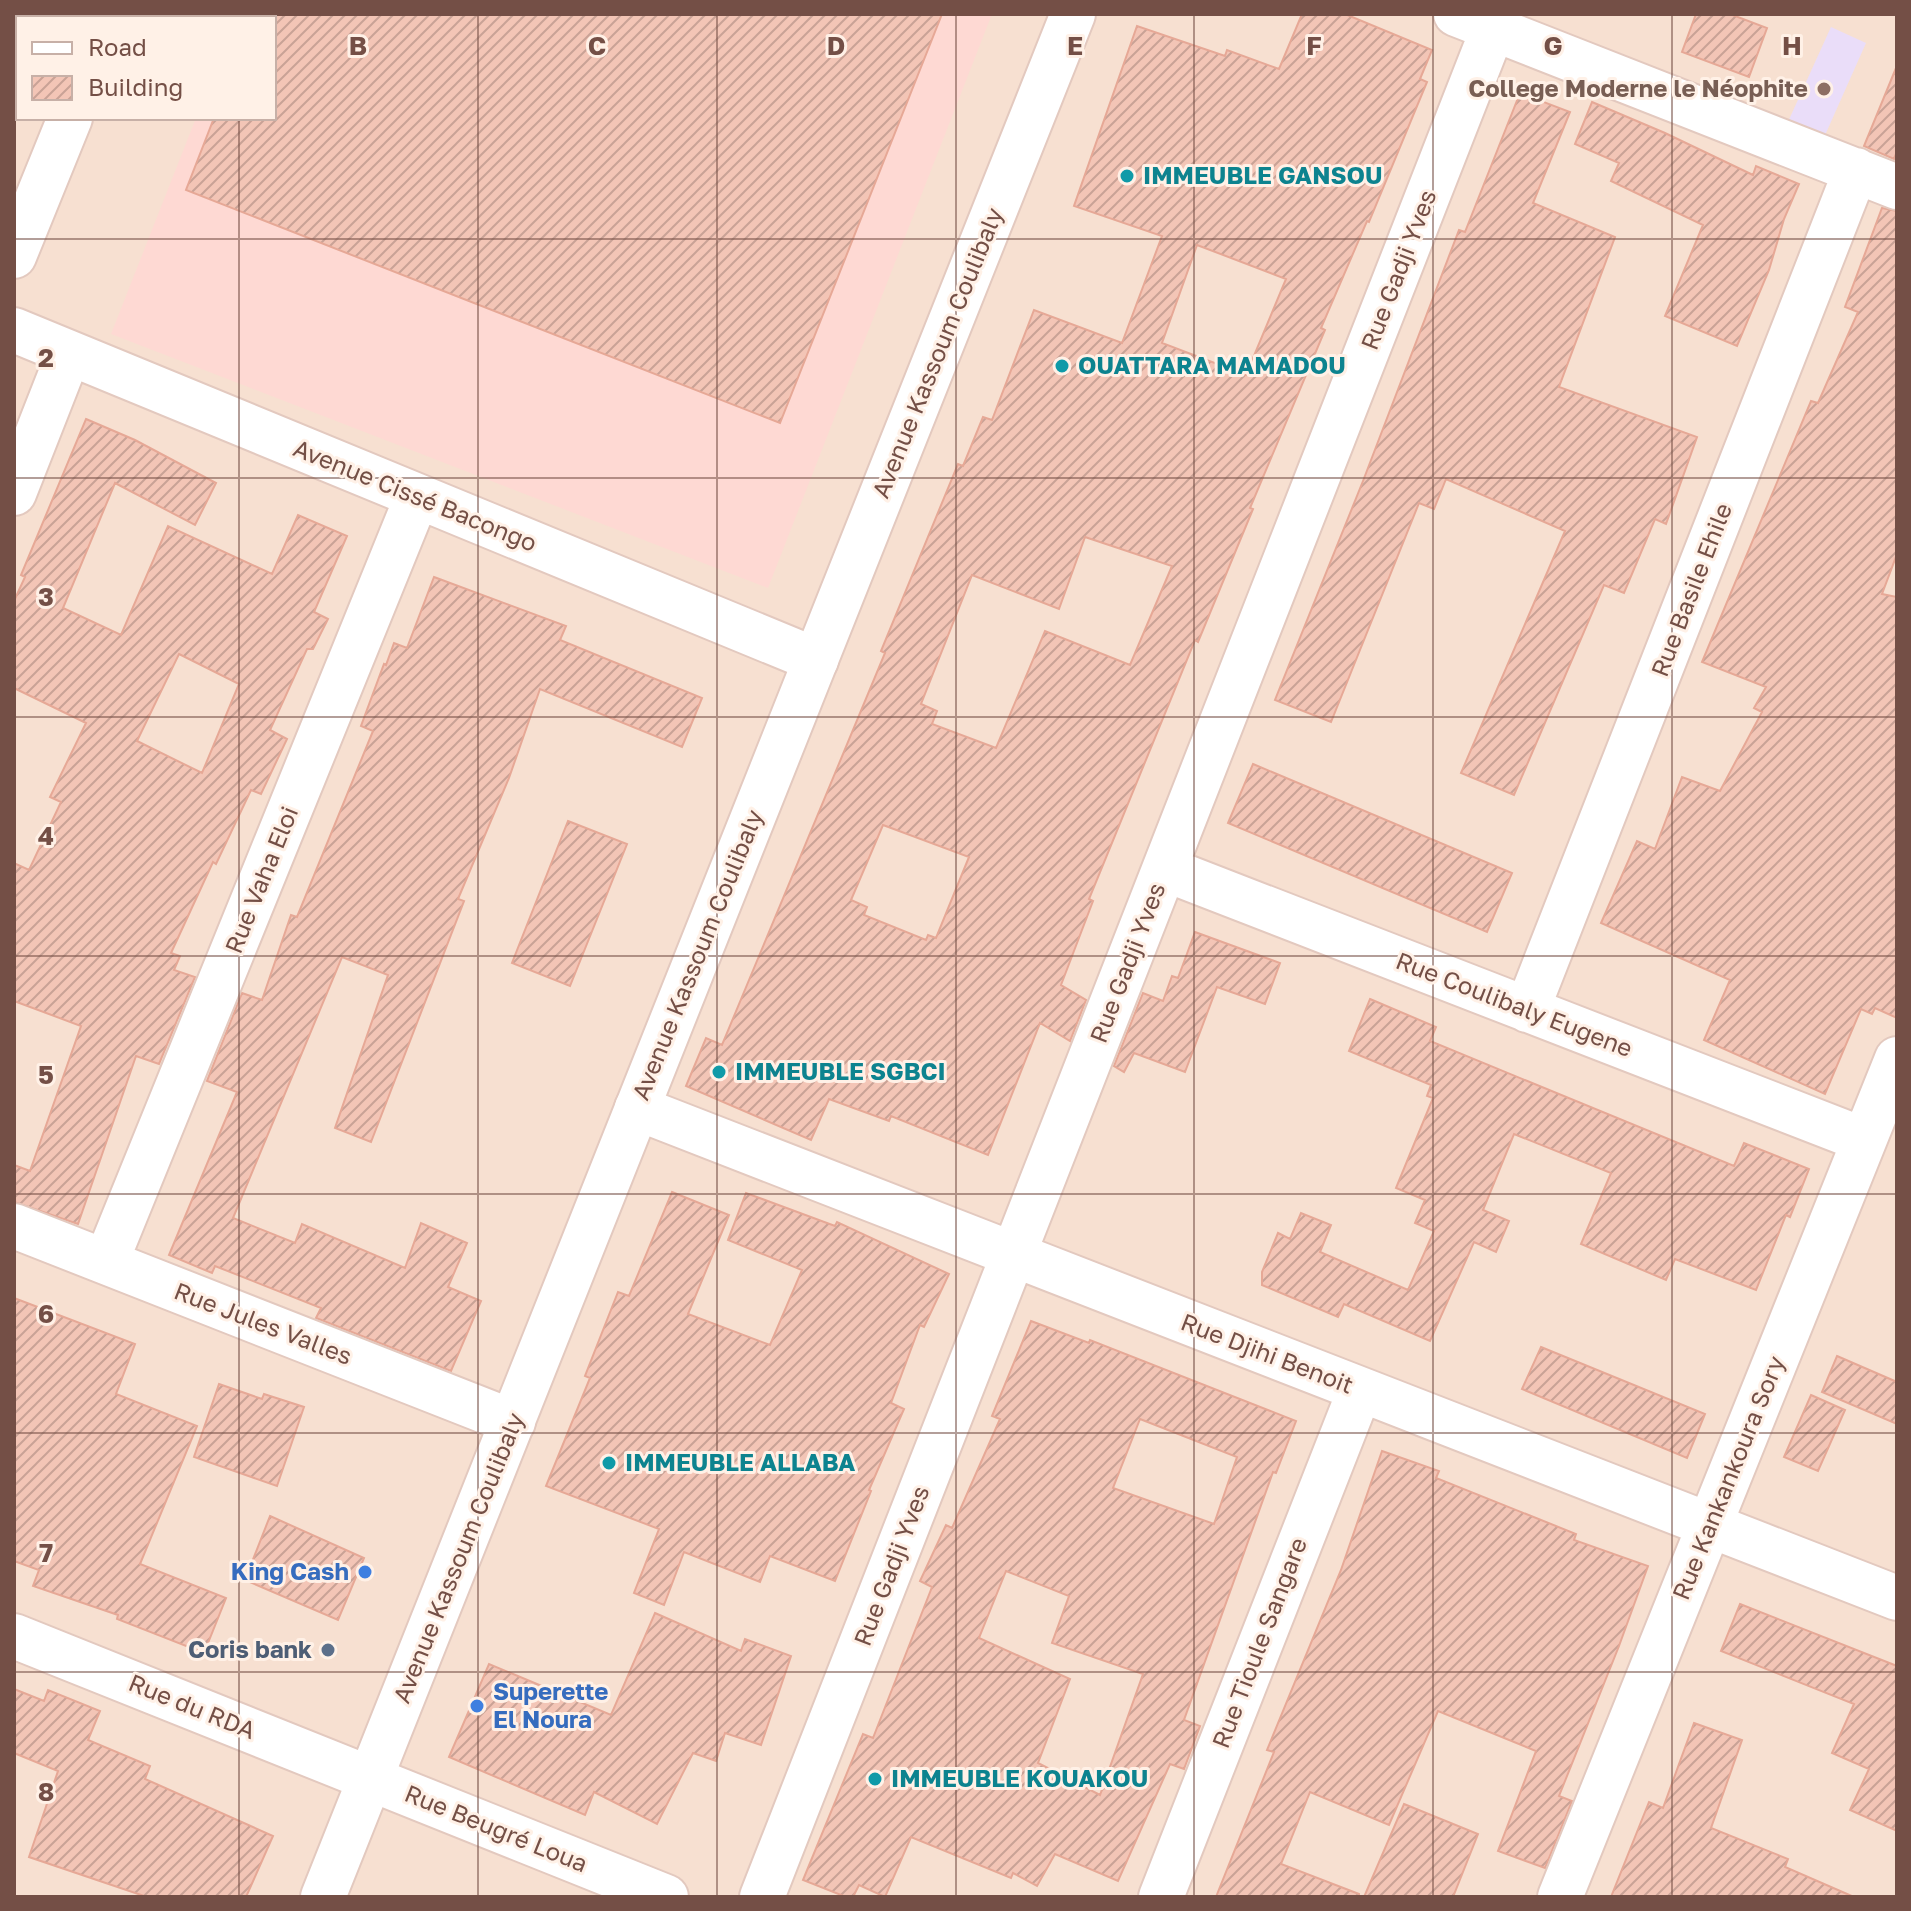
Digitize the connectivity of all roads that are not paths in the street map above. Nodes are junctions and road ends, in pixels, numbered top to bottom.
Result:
1 (1073, 14) edge
2 (1475, 21) edge
3 (69, 120) edge
4 (1856, 170) junction
5 (1897, 187) edge
6 (14, 256) edge
7 (14, 330) edge
8 (69, 353) junction
9 (14, 493) edge
10 (417, 497) junction
11 (816, 660) junction
12 (1165, 869) junction
13 (1527, 1010) junction
14 (1897, 1059) edge
15 (637, 1108) junction
16 (1864, 1140) junction
17 (14, 1226) edge
18 (1013, 1256) junction
19 (106, 1262) junction
20 (1360, 1390) junction
21 (513, 1422) junction
22 (1710, 1525) junction
23 (1897, 1598) edge
24 (14, 1636) edge
25 (371, 1778) junction
26 (323, 1897) edge
27 (666, 1897) edge
28 (762, 1897) edge
29 (1161, 1897) edge
30 (1560, 1897) edge

1 - 11 street, Avenue Kassoum Coulibaly
2 - 4 street
2 - 12 street, Rue Gadji Yves
3 - 6 street
4 - 5 street
4 - 13 street, Rue Basile Ehile
7 - 8 street, Avenue Cissé Bacongo
8 - 9 street
8 - 10 street, Avenue Cissé Bacongo
10 - 11 street, Avenue Cissé Bacongo
10 - 19 street, Rue Vaha Eloi
11 - 15 street, Avenue Kassoum Coulibaly
12 - 13 street, Rue Coulibaly Eugene
12 - 18 street, Rue Gadji Yves
13 - 16 street, Rue Coulibaly Eugene
14 - 16 street, Rue Kankankoura Sory
15 - 18 street, Rue Djihi Benoit
15 - 21 street, Avenue Kassoum Coulibaly
16 - 22 street, Rue Kankankoura Sory
17 - 19 street, Rue Jules Valles
18 - 20 street, Rue Djihi Benoit
18 - 28 street, Rue Gadji Yves
19 - 21 street, Rue Jules Valles
20 - 22 street, Rue Djihi Benoit
20 - 29 street, Rue Tioule Sangare
21 - 25 street, Avenue Kassoum Coulibaly
22 - 23 street, Rue Djihi Benoit
22 - 30 street, Rue Kankankoura Sory
24 - 25 street, Rue du RDA
25 - 26 street, Avenue Kassoum Coulibaly
25 - 27 street, Rue Beugré Loua

